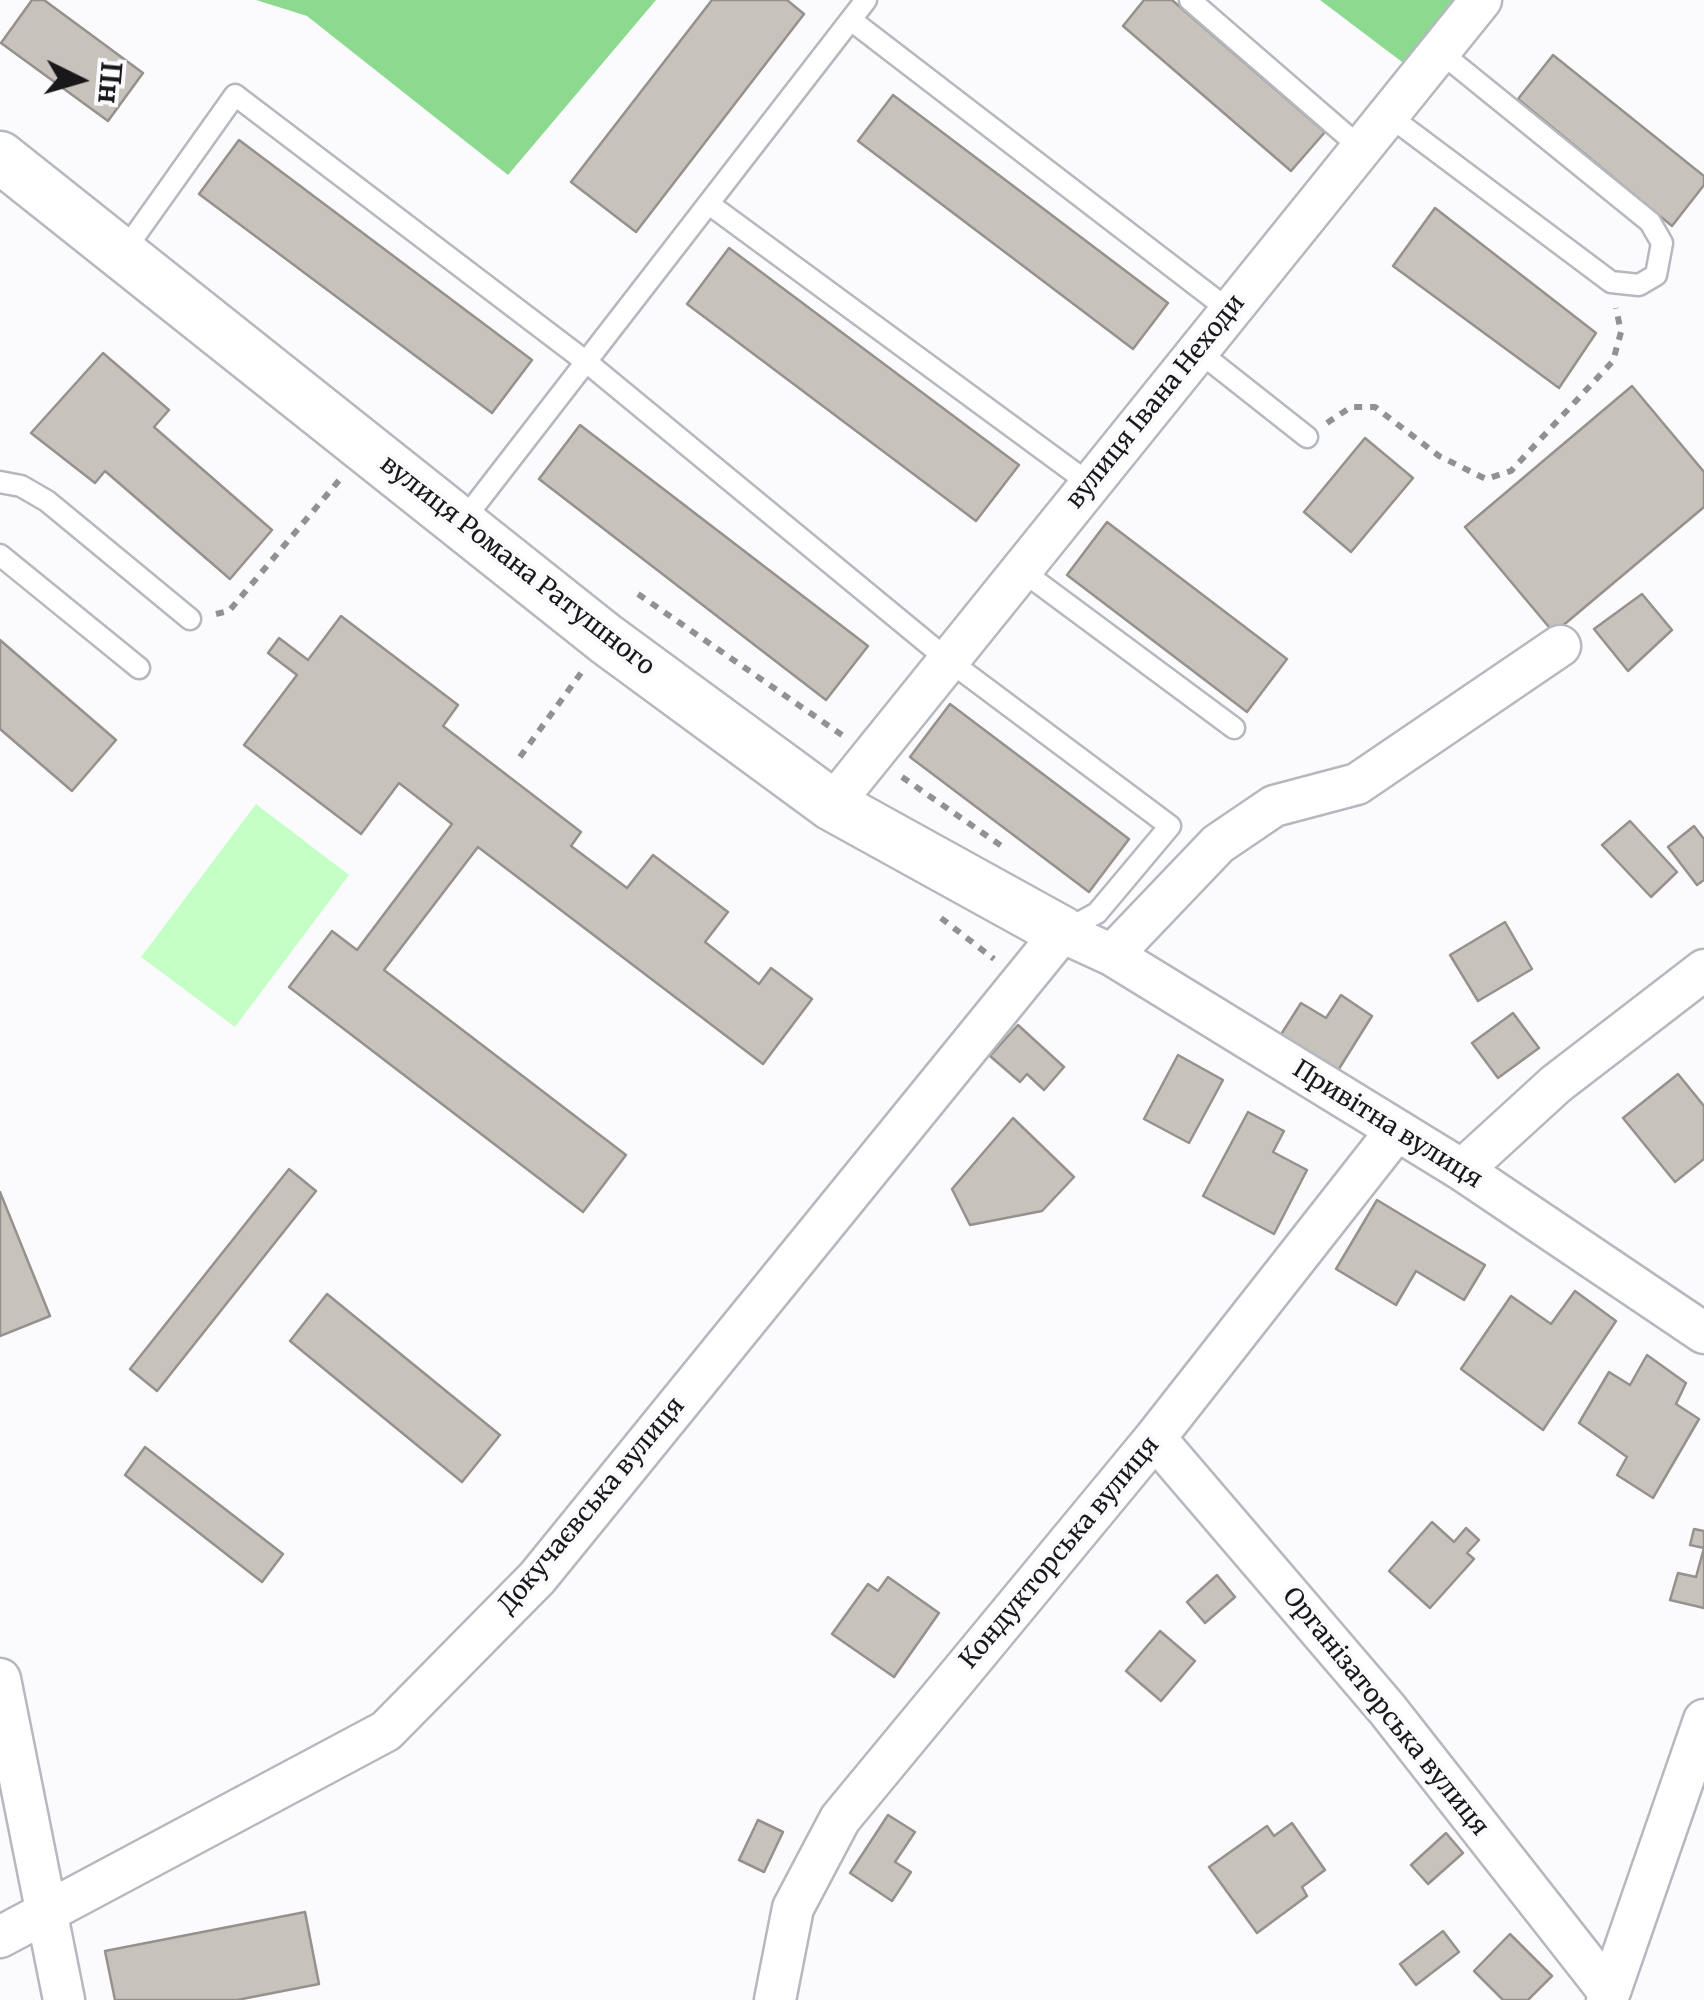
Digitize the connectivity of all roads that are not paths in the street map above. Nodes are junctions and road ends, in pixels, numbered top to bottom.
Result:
1 (866, 0) edge
2 (1190, 0) edge
3 (1481, 0) edge
4 (851, 20) junction
5 (1440, 52) junction
6 (1388, 115) junction
7 (1361, 148) junction
8 (0, 158) edge
9 (709, 204) junction
10 (121, 256) junction
11 (1230, 311) junction
12 (1198, 351) junction
13 (589, 364) junction
14 (1307, 437) road end
15 (0, 482) edge
16 (1090, 484) junction
17 (462, 522) junction
18 (0, 556) edge
19 (1021, 570) junction
20 (190, 619) road end
21 (1560, 646) dead end
22 (948, 660) junction
23 (140, 668) dead end
24 (1234, 728) dead end
25 (832, 805) junction
26 (1062, 932) junction
27 (1112, 955) junction
28 (1704, 970) edge
29 (1396, 1131) junction
30 (1462, 1170) junction
31 (1704, 1333) edge
32 (1154, 1438) junction
33 (0, 1679) edge
34 (1704, 1720) edge
35 (46, 1913) junction
36 (0, 1937) edge
37 (1608, 1996) edge
38 (64, 2000) edge
39 (775, 2000) edge

1 - 4 lane
2 - 7 lane
3 - 5 street, вулиця Івана Неходи
4 - 9 lane
4 - 11 lane
5 - 6 street, вулиця Івана Неходи
5 - 6 lane
6 - 7 street, вулиця Івана Неходи
7 - 11 street, вулиця Івана Неходи
8 - 10 street, вулиця Романа Ратушного
9 - 13 lane
9 - 16 lane
10 - 13 lane
10 - 17 street, вулиця Романа Ратушного
11 - 12 street, вулиця Івана Неходи
12 - 14 lane
12 - 16 street, вулиця Івана Неходи
13 - 17 lane
13 - 22 lane
15 - 20 lane
16 - 19 street, вулиця Івана Неходи
17 - 25 street, вулиця Романа Ратушного
18 - 23 lane
19 - 22 street, вулиця Івана Неходи
19 - 24 lane
21 - 27 street
22 - 25 street, вулиця Івана Неходи
22 - 26 lane
25 - 26 street, вулиця Романа Ратушного
26 - 27 street, Привітна вулиця
26 - 35 street, Докучаєвська вулиця
27 - 29 street, Привітна вулиця
28 - 30 street
29 - 30 street, Привітна вулиця
29 - 32 street, Кондукторська вулиця
30 - 31 street, Привітна вулиця
32 - 37 street, Організаторська вулиця
32 - 39 street, Кондукторська вулиця
33 - 35 street
34 - 37 street
35 - 36 street, Докучаєвська вулиця
35 - 38 street

